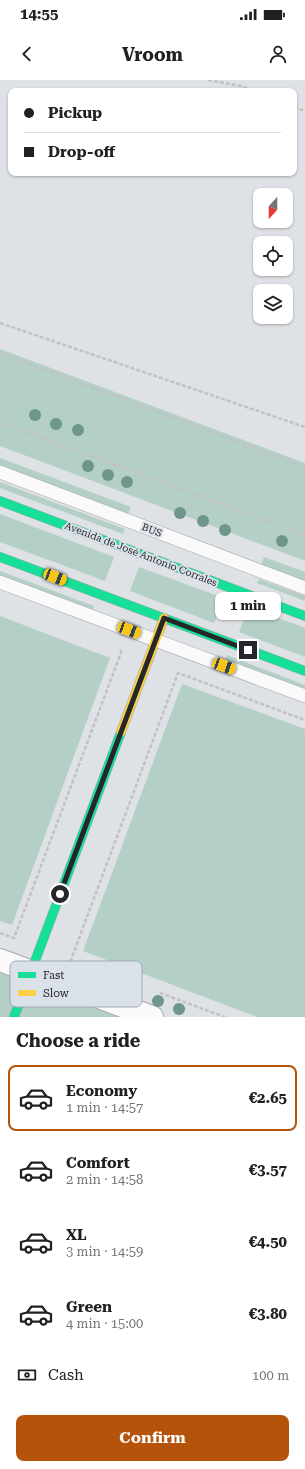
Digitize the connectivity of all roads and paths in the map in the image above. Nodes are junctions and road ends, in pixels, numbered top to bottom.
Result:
1 (208, 80) edge
2 (246, 88) edge
3 (0, 323) edge
4 (0, 353) edge
5 (0, 422) edge
6 (305, 427) edge
7 (305, 467) edge
8 (0, 472) edge
9 (0, 501) edge
10 (305, 535) edge
11 (0, 557) edge
12 (0, 582) edge
13 (305, 588) edge
14 (305, 616) edge
15 (164, 618) junction
16 (156, 640) junction
17 (115, 647) dead end
18 (305, 671) edge
19 (305, 696) edge
20 (305, 720) edge
21 (0, 933) edge
22 (0, 960) edge
23 (35, 961) edge
24 (74, 961) edge
25 (10, 964) edge
26 (153, 990) dead end
27 (18, 1007) edge
28 (126, 1007) edge
29 (14, 1017) edge
30 (152, 1017) edge
31 (225, 1017) edge

1 - 2 path
3 - 6 path
4 - 7 path
5 - 10 path
8 - 13 lane, BUS
9 - 14 street, Avenida de José Antonio Corrales
11 - 15 street
12 - 16 lane
15 - 16 street
15 - 18 street
16 - 19 lane
16 - 23 street
17 - 21 path
20 - 24 path
22 - 25 street
26 - 31 path
27 - 29 street
28 - 30 street

